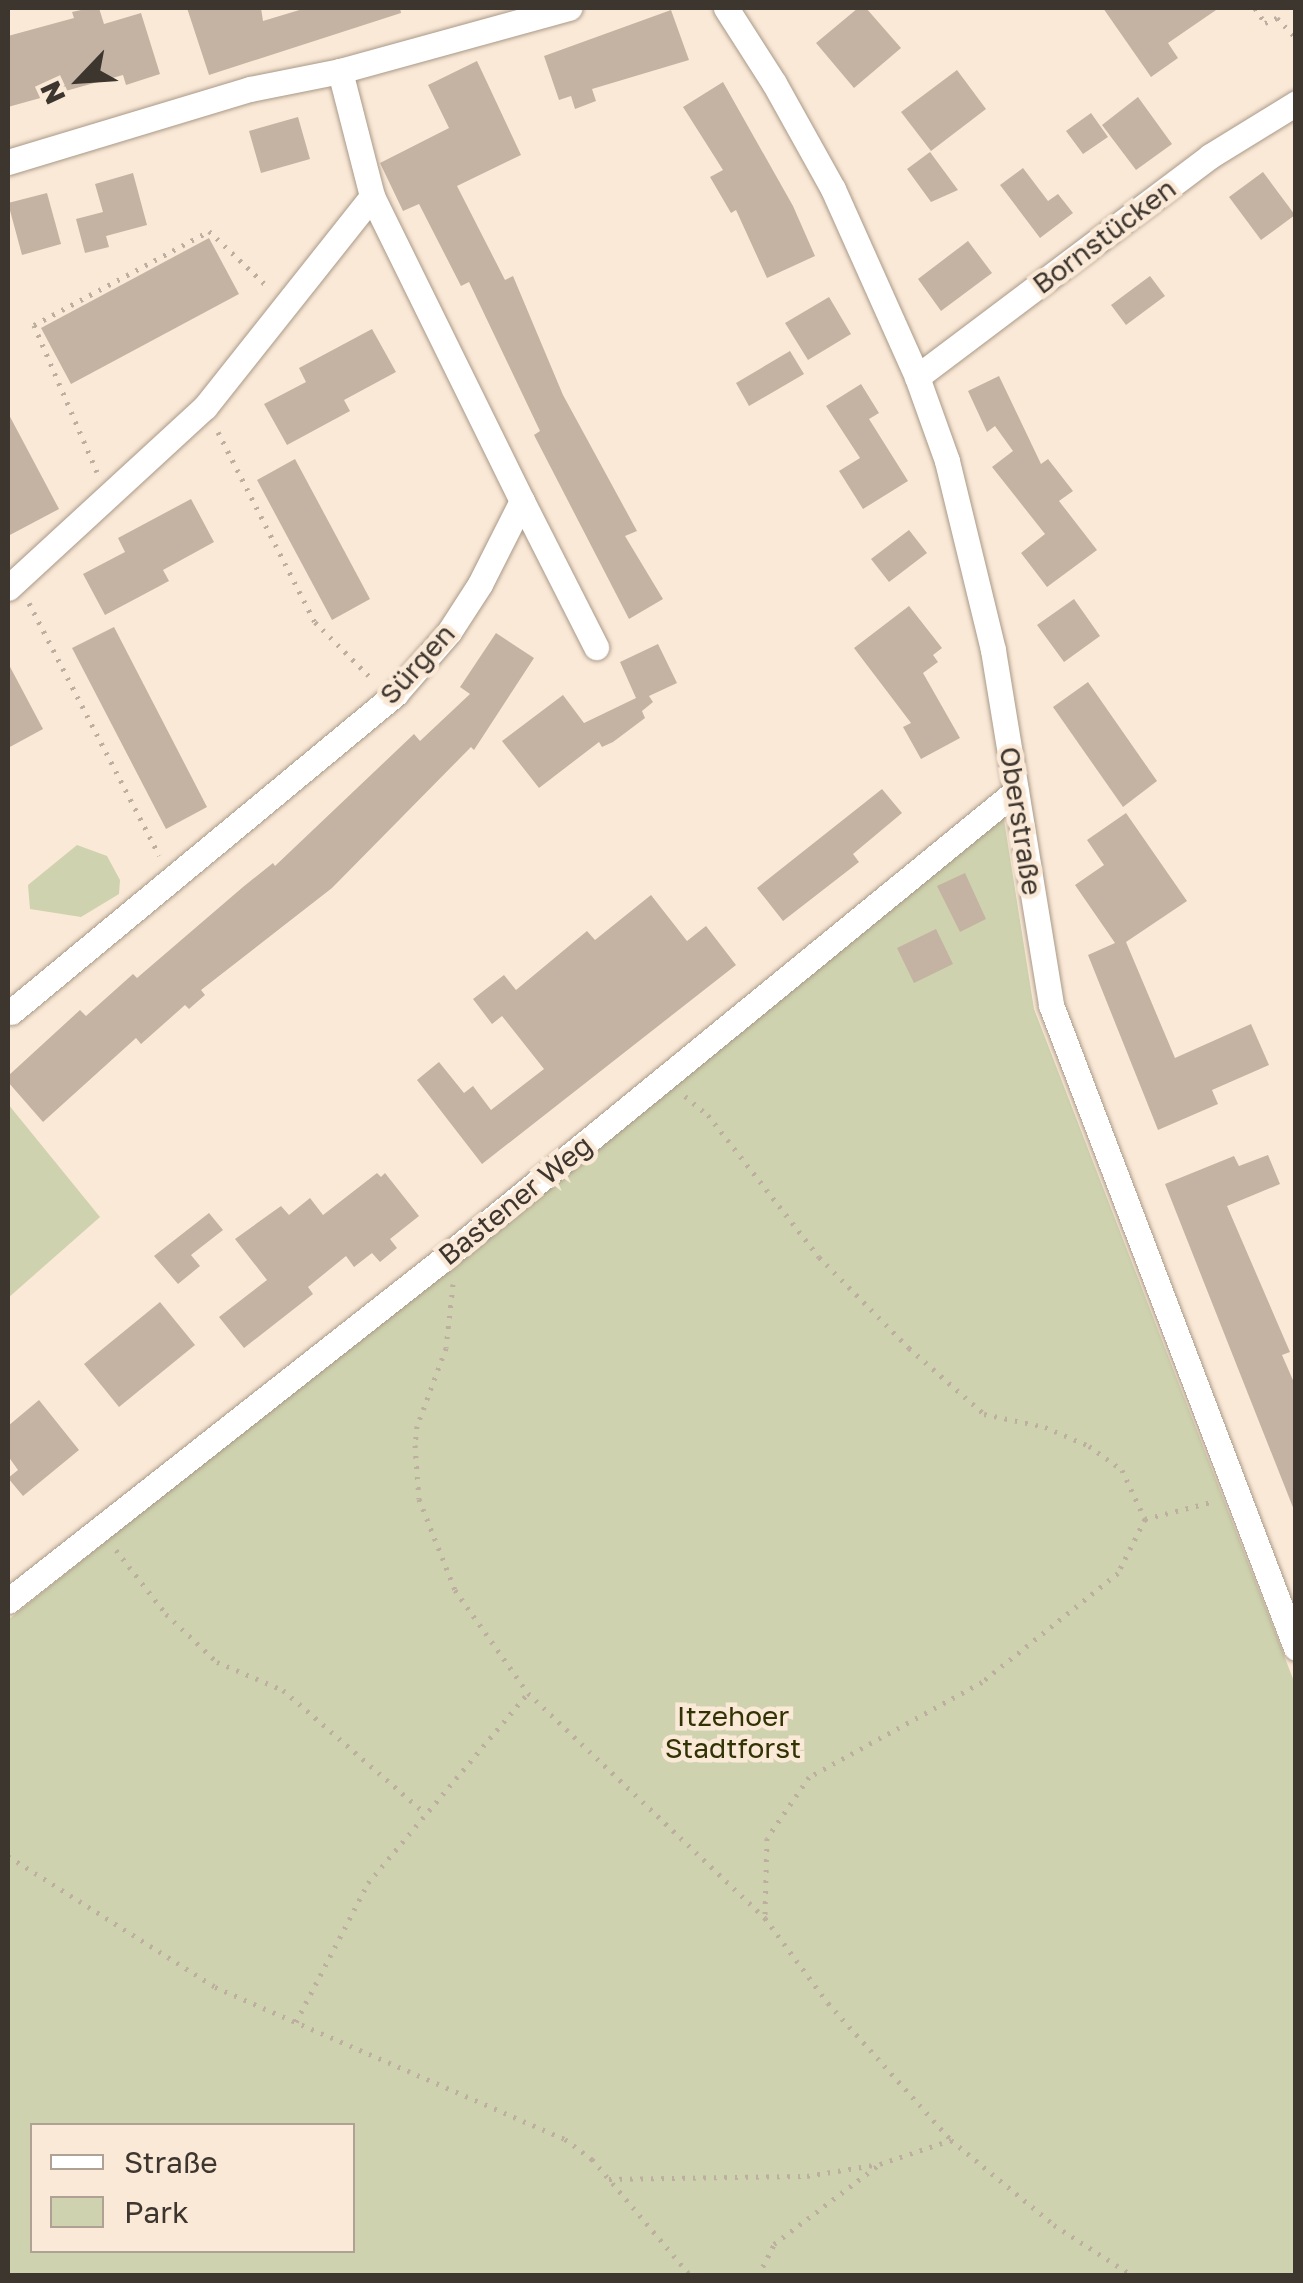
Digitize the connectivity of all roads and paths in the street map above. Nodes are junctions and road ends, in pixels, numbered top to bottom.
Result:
1 (569, 8) edge
2 (726, 8) edge
3 (1255, 8) edge
4 (1284, 8) edge
5 (1277, 18) junction
6 (1296, 38) edge
7 (340, 71) junction
8 (1296, 103) edge
9 (8, 162) edge
10 (372, 196) junction
11 (288, 305) junction
12 (916, 377) junction
13 (206, 407) junction
14 (108, 499) junction
15 (522, 501) junction
16 (12, 584) edge
17 (596, 647) dead end
18 (390, 698) junction
19 (1016, 790) junction
20 (172, 880) junction
21 (11, 1012) dead end
22 (664, 1078) junction
23 (442, 1260) junction
24 (1238, 1495) junction
25 (1146, 1519) junction
26 (88, 1536) junction
27 (8, 1601) edge
28 (1296, 1648) edge
29 (528, 1693) junction
30 (425, 1813) junction
31 (8, 1856) edge
32 (765, 1918) junction
33 (296, 2022) junction
34 (951, 2140) junction
35 (880, 2164) junction
36 (609, 2179) junction
37 (691, 2276) edge
38 (758, 2276) edge
39 (1132, 2276) edge

1 - 7 street
2 - 12 street, Oberstraße
3 - 5 path
4 - 5 path
5 - 6 path
7 - 9 street
7 - 10 street
8 - 12 street, Bornstücken
10 - 11 street
10 - 15 street
11 - 13 street
11 - 14 path
12 - 19 street, Oberstraße
13 - 14 street
13 - 18 path
14 - 16 street
15 - 17 street
15 - 18 street, Sürgen
16 - 20 path
18 - 20 street, Sürgen
19 - 22 street, Bastener Weg
19 - 24 street, Oberstraße
20 - 21 street, Sürgen
22 - 23 street, Bastener Weg
22 - 25 path
23 - 26 street, Bastener Weg
23 - 29 path
24 - 25 path
24 - 28 street, Oberstraße
25 - 32 path
26 - 27 street, Bastener Weg
26 - 30 path
29 - 30 path
29 - 32 path
30 - 33 path
31 - 33 path
32 - 34 path
33 - 36 path
34 - 35 path
34 - 39 path
35 - 36 path
35 - 38 path
36 - 37 path

